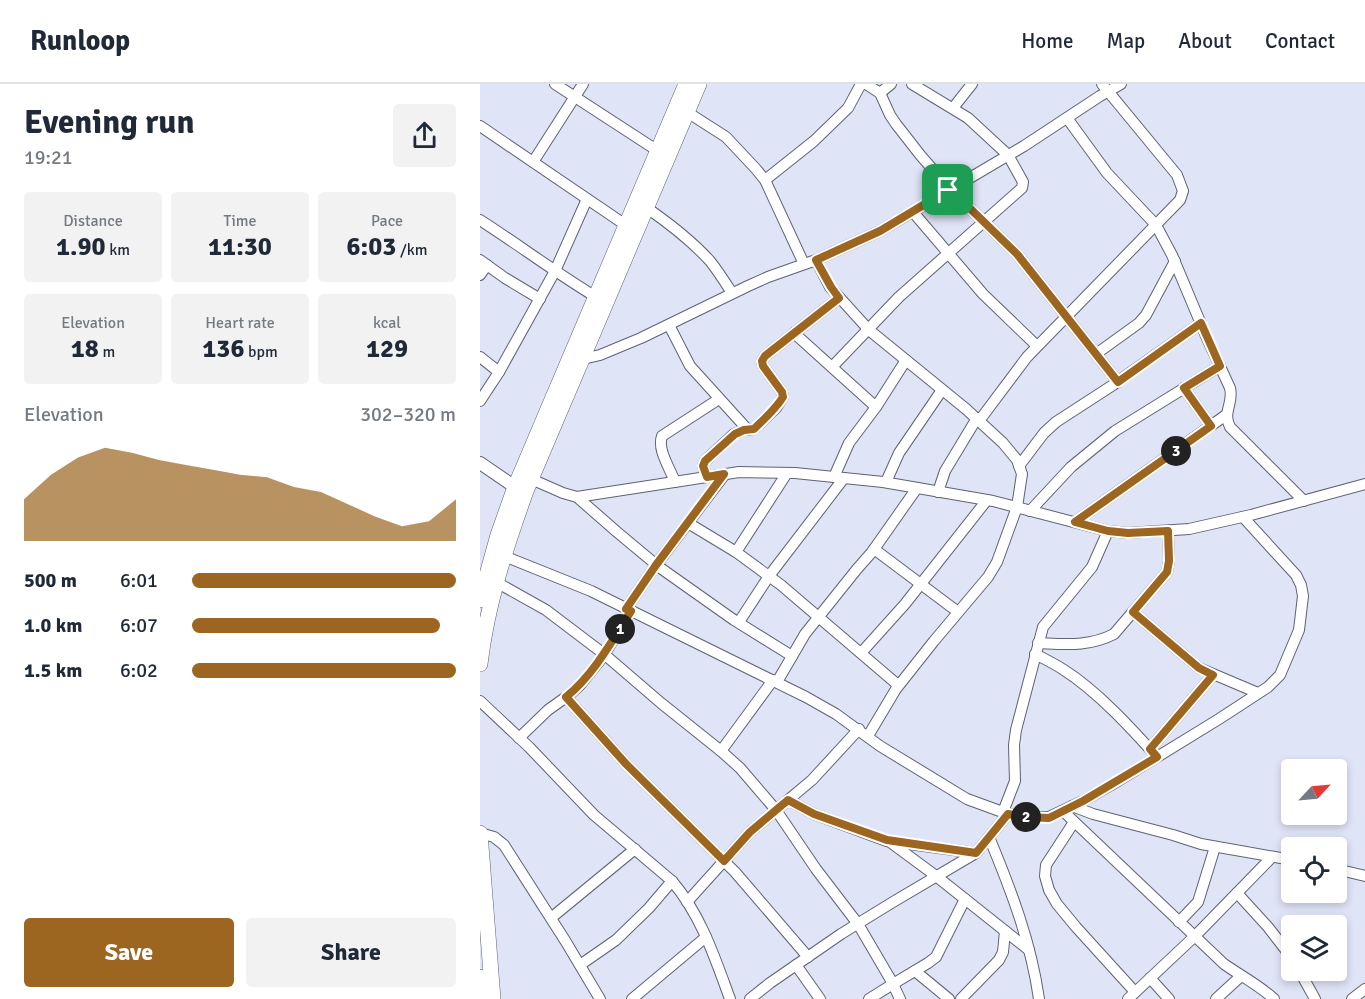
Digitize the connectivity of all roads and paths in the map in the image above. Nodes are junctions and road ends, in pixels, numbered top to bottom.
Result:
1 (555, 84) edge
2 (583, 84) edge
3 (686, 84) edge
4 (699, 84) edge
5 (861, 84) edge
6 (866, 84) edge
7 (891, 84) edge
8 (912, 84) edge
9 (972, 84) edge
10 (1121, 84) edge
11 (1106, 87) edge
12 (880, 93) junction
13 (575, 97) junction
14 (954, 108) junction
15 (687, 112) junction
16 (1067, 117) junction
17 (480, 126) edge
18 (658, 151) junction
19 (1008, 155) junction
20 (533, 162) junction
21 (765, 180) junction
22 (950, 189) junction
23 (587, 199) junction
24 (647, 208) junction
25 (913, 212) junction
26 (480, 220) edge
27 (985, 222) junction
28 (1156, 225) junction
29 (627, 226) junction
30 (947, 253) junction
31 (816, 260) junction
32 (1175, 261) junction
33 (484, 262) edge
34 (804, 264) junction
35 (555, 271) junction
36 (480, 275) edge
37 (732, 293) junction
38 (596, 297) junction
39 (839, 298) junction
40 (540, 299) junction
41 (1066, 316) junction
42 (1201, 323) junction
43 (669, 325) junction
44 (868, 330) junction
45 (794, 333) junction
46 (1037, 346) junction
47 (1096, 354) junction
48 (480, 357) edge
49 (583, 359) junction
50 (906, 360) junction
51 (1220, 366) junction
52 (832, 367) junction
53 (499, 372) junction
54 (1118, 382) junction
55 (1184, 388) junction
56 (942, 390) junction
57 (719, 399) junction
58 (480, 401) edge
59 (876, 407) junction
60 (1226, 415) junction
61 (978, 420) junction
62 (1211, 426) junction
63 (748, 430) junction
64 (480, 463) edge
65 (1019, 466) junction
66 (787, 473) junction
67 (724, 474) junction
68 (707, 477) junction
69 (839, 477) junction
70 (531, 479) junction
71 (675, 482) junction
72 (886, 482) junction
73 (1365, 484) edge
74 (515, 487) junction
75 (917, 488) junction
76 (938, 492) junction
77 (577, 496) junction
78 (987, 500) junction
79 (1304, 501) junction
80 (1017, 507) junction
81 (1030, 511) junction
82 (1243, 517) junction
83 (1075, 522) junction
84 (688, 523) junction
85 (1108, 531) junction
86 (1168, 531) junction
87 (874, 549) junction
88 (736, 552) junction
89 (504, 556) junction
90 (656, 565) junction
91 (769, 576) junction
92 (496, 582) junction
93 (920, 585) junction
94 (480, 600) edge
95 (629, 610) junction
96 (958, 612) junction
97 (1133, 612) junction
98 (819, 617) junction
99 (739, 622) junction
100 (1037, 648) junction
101 (861, 653) junction
102 (604, 654) junction
103 (792, 657) junction
104 (480, 664) edge
105 (1213, 675) junction
106 (775, 681) junction
107 (898, 685) junction
108 (1258, 693) junction
109 (566, 697) junction
110 (480, 701) edge
111 (864, 732) junction
112 (519, 738) junction
113 (721, 751) junction
114 (1154, 753) junction
115 (788, 800) junction
116 (1068, 808) junction
117 (776, 810) junction
118 (1005, 813) junction
119 (1074, 822) junction
120 (480, 833) edge
121 (989, 837) junction
122 (887, 840) junction
123 (1215, 847) junction
124 (634, 849) junction
125 (976, 853) junction
126 (1272, 857) junction
127 (1281, 858) edge
128 (724, 861) junction
129 (1347, 872) edge
130 (936, 876) junction
131 (1365, 876) edge
132 (672, 881) junction
133 (1237, 893) junction
134 (965, 899) junction
135 (687, 902) junction
136 (551, 918) junction
137 (1179, 922) junction
138 (858, 924) junction
139 (1005, 931) junction
140 (1195, 936) junction
141 (706, 938) junction
142 (1281, 944) edge
143 (1029, 950) junction
144 (808, 957) junction
145 (580, 965) junction
146 (796, 965) junction
147 (915, 971) junction
148 (1241, 976) junction
149 (480, 977) edge
150 (1150, 978) junction
151 (1305, 981) edge
152 (892, 984) junction
153 (1365, 989) edge
154 (1132, 996) edge
155 (482, 999) edge
156 (493, 999) edge
157 (600, 999) edge
158 (632, 999) edge
159 (730, 999) edge
160 (750, 999) edge
161 (820, 999) edge
162 (869, 999) edge
163 (900, 999) edge
164 (950, 999) edge
165 (961, 999) edge
166 (1039, 999) edge
167 (1169, 999) edge
168 (1216, 999) edge
169 (1274, 999) edge
170 (1315, 999) edge
171 (1352, 999) edge

1 - 13 street
2 - 13 street
3 - 18 highway
4 - 15 highway
5 - 21 street
6 - 12 street
7 - 12 street
8 - 14 street
9 - 14 street
10 - 11 street
11 - 16 street
11 - 28 street
12 - 22 street
13 - 18 street
13 - 20 street
14 - 19 street
15 - 21 street
15 - 24 highway
16 - 19 street
16 - 28 street
17 - 20 street
18 - 29 highway
19 - 22 street
19 - 27 street
20 - 23 street
21 - 34 street
22 - 25 street
22 - 27 street
23 - 29 street
23 - 35 street
24 - 37 street
24 - 49 highway
25 - 30 street
25 - 31 street
26 - 35 street
27 - 30 street
27 - 41 street
28 - 32 street
28 - 41 street
29 - 38 highway
30 - 44 street
30 - 46 street
31 - 34 street
31 - 39 street
32 - 42 street
32 - 47 street
33 - 36 street
33 - 40 street
34 - 37 street
35 - 38 street
35 - 40 street
37 - 43 street
38 - 74 highway
39 - 44 street
39 - 45 street
40 - 53 street
41 - 46 street
41 - 47 street
42 - 51 street
42 - 54 street
43 - 49 street
43 - 57 street
44 - 50 street
44 - 52 street
45 - 52 street
45 - 63 street
46 - 61 street
47 - 54 street
48 - 53 street
49 - 70 highway
50 - 56 street
50 - 59 street
51 - 55 street
51 - 60 street
52 - 59 street
53 - 58 street
54 - 65 street
55 - 62 street
55 - 81 street
56 - 61 street
56 - 72 street
57 - 63 street
57 - 71 street
59 - 69 street
60 - 62 street
60 - 79 street
61 - 65 street
61 - 76 street
62 - 83 street
63 - 68 street
64 - 74 main road
65 - 80 street
66 - 67 street
66 - 69 street
66 - 88 street
67 - 68 street
67 - 84 street
68 - 71 street
69 - 72 street
69 - 91 street
70 - 77 street
70 - 89 highway
71 - 77 street
72 - 75 street
73 - 79 street
74 - 94 highway
75 - 76 street
75 - 87 street
76 - 78 street
77 - 90 street
78 - 80 street
78 - 93 street
79 - 82 street
80 - 81 street
80 - 96 street
81 - 83 street
82 - 86 street
82 - 108 street
83 - 85 street
84 - 88 street
84 - 90 street
85 - 86 street
85 - 100 street
86 - 97 street
87 - 93 street
87 - 98 street
88 - 91 street
89 - 92 highway
89 - 95 street
90 - 95 street
90 - 99 street
91 - 98 street
91 - 99 street
92 - 102 street
92 - 104 highway
93 - 96 street
93 - 101 street
95 - 102 street
95 - 106 street
96 - 107 street
97 - 100 street
97 - 105 street
98 - 101 street
98 - 103 street
99 - 103 street
100 - 114 street
100 - 118 street
101 - 107 street
102 - 109 street
102 - 113 street
103 - 106 street
105 - 108 street
105 - 114 street
106 - 111 street
106 - 113 street
107 - 111 street
108 - 114 street
109 - 112 street
109 - 128 street
110 - 112 street
111 - 115 street
111 - 118 street
112 - 124 street
113 - 117 street
114 - 116 street
115 - 117 street
115 - 122 street
116 - 118 street
116 - 119 street
116 - 123 street
117 - 128 street
117 - 138 street
118 - 121 street
119 - 137 street
119 - 154 street
120 - 136 street
120 - 156 highway
121 - 125 street
121 - 143 street
122 - 125 street
122 - 130 street
123 - 126 street
123 - 137 street
124 - 132 street
124 - 136 street
125 - 130 street
126 - 127 street
126 - 133 street
128 - 135 street
128 - 144 street
129 - 131 street
130 - 134 street
130 - 138 street
132 - 135 street
132 - 145 street
133 - 140 street
133 - 142 street
134 - 139 street
134 - 147 street
135 - 141 street
136 - 145 street
137 - 140 street
138 - 144 street
138 - 152 street
139 - 143 street
139 - 165 street
140 - 148 street
140 - 150 street
141 - 158 street
141 - 159 street
143 - 166 street
144 - 146 street
145 - 157 street
146 - 160 street
146 - 161 street
147 - 152 street
147 - 164 street
148 - 168 street
148 - 169 street
149 - 155 highway
150 - 154 street
150 - 167 street
151 - 170 street
152 - 162 street
152 - 163 street
153 - 171 street

